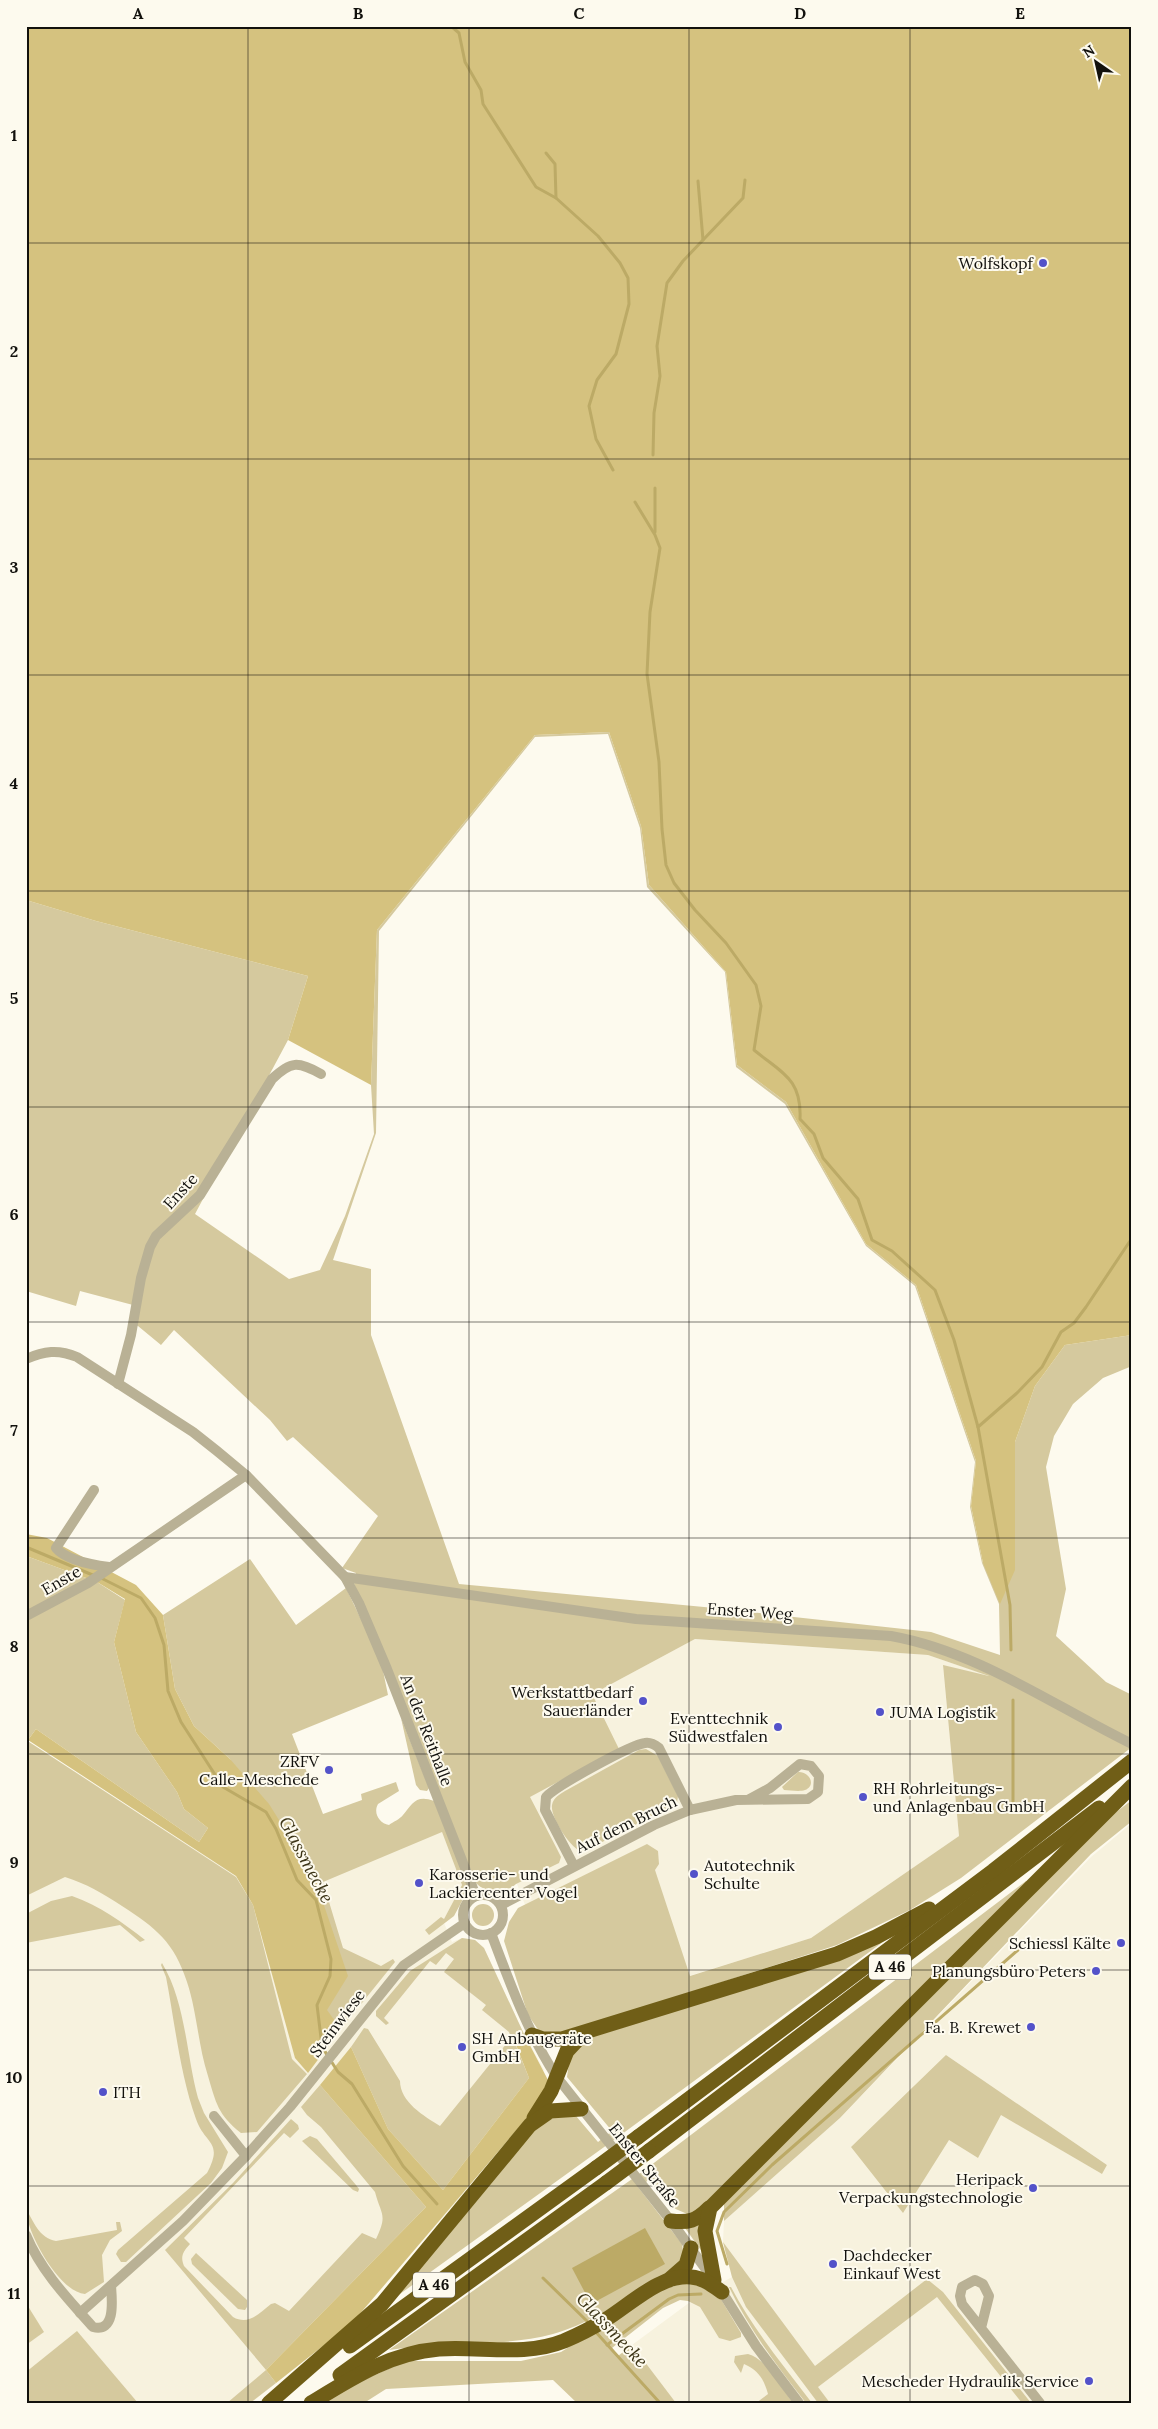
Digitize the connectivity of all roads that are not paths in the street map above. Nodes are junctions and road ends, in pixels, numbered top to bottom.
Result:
1 (321, 1074) dead end
2 (26, 1359) edge
3 (118, 1384) junction
4 (246, 1475) junction
5 (94, 1490) dead end
6 (105, 1569) junction
7 (345, 1577) junction
8 (26, 1616) edge
9 (1132, 1744) edge
10 (1129, 1763) edge
11 (1132, 1785) edge
12 (748, 1800) junction
13 (690, 1810) junction
14 (574, 1866) junction
15 (993, 1871) junction
16 (476, 1896) junction
17 (501, 1905) junction
18 (465, 1924) junction
19 (492, 1933) junction
20 (586, 2031) junction
21 (532, 2035) junction
22 (556, 2076) junction
23 (581, 2109) junction
24 (214, 2116) dead end
25 (530, 2125) junction
26 (246, 2156) junction
27 (710, 2208) junction
28 (671, 2221) junction
29 (26, 2235) edge
30 (691, 2248) junction
31 (668, 2280) junction
32 (111, 2286) junction
33 (718, 2286) junction
34 (80, 2313) junction
35 (981, 2328) dead end
36 (270, 2403) edge
37 (302, 2403) edge
38 (311, 2403) edge
39 (799, 2403) edge
40 (1040, 2403) edge

1 - 3 street, Enste
2 - 3 street
3 - 4 street
4 - 6 street, Enste
4 - 7 street
5 - 6 street, Enste
6 - 8 street, Enste
7 - 9 street, Enster Weg
7 - 16 street, An der Reithalle
10 - 15 highway, A 46
11 - 27 highway
11 - 37 highway, A 46, bridge
12 - 12 street, Auf dem Bruch
12 - 13 street, Auf dem Bruch
13 - 14 street, Auf dem Bruch
13 - 14 street, Auf dem Bruch
14 - 17 street, Auf dem Bruch
15 - 20 highway
15 - 36 highway, A 46, bridge
16 - 17 street
16 - 18 street
17 - 19 street
18 - 19 street
18 - 26 street, Steinwiese
19 - 21 street, Enster Straße
20 - 21 highway
20 - 22 highway
21 - 22 street, Enster Straße
22 - 23 street, Enster Straße
22 - 25 highway
23 - 25 highway
23 - 28 street, Enster Straße
24 - 26 street
25 - 36 highway
26 - 32 street, Steinwiese
27 - 28 highway
27 - 33 highway
28 - 30 street, Enster Straße
29 - 34 street
30 - 31 highway
30 - 33 street, Enster Straße
31 - 33 highway
31 - 38 highway
32 - 34 street, Steinwiese
32 - 34 street
33 - 39 street, Enster Straße
35 - 40 street

